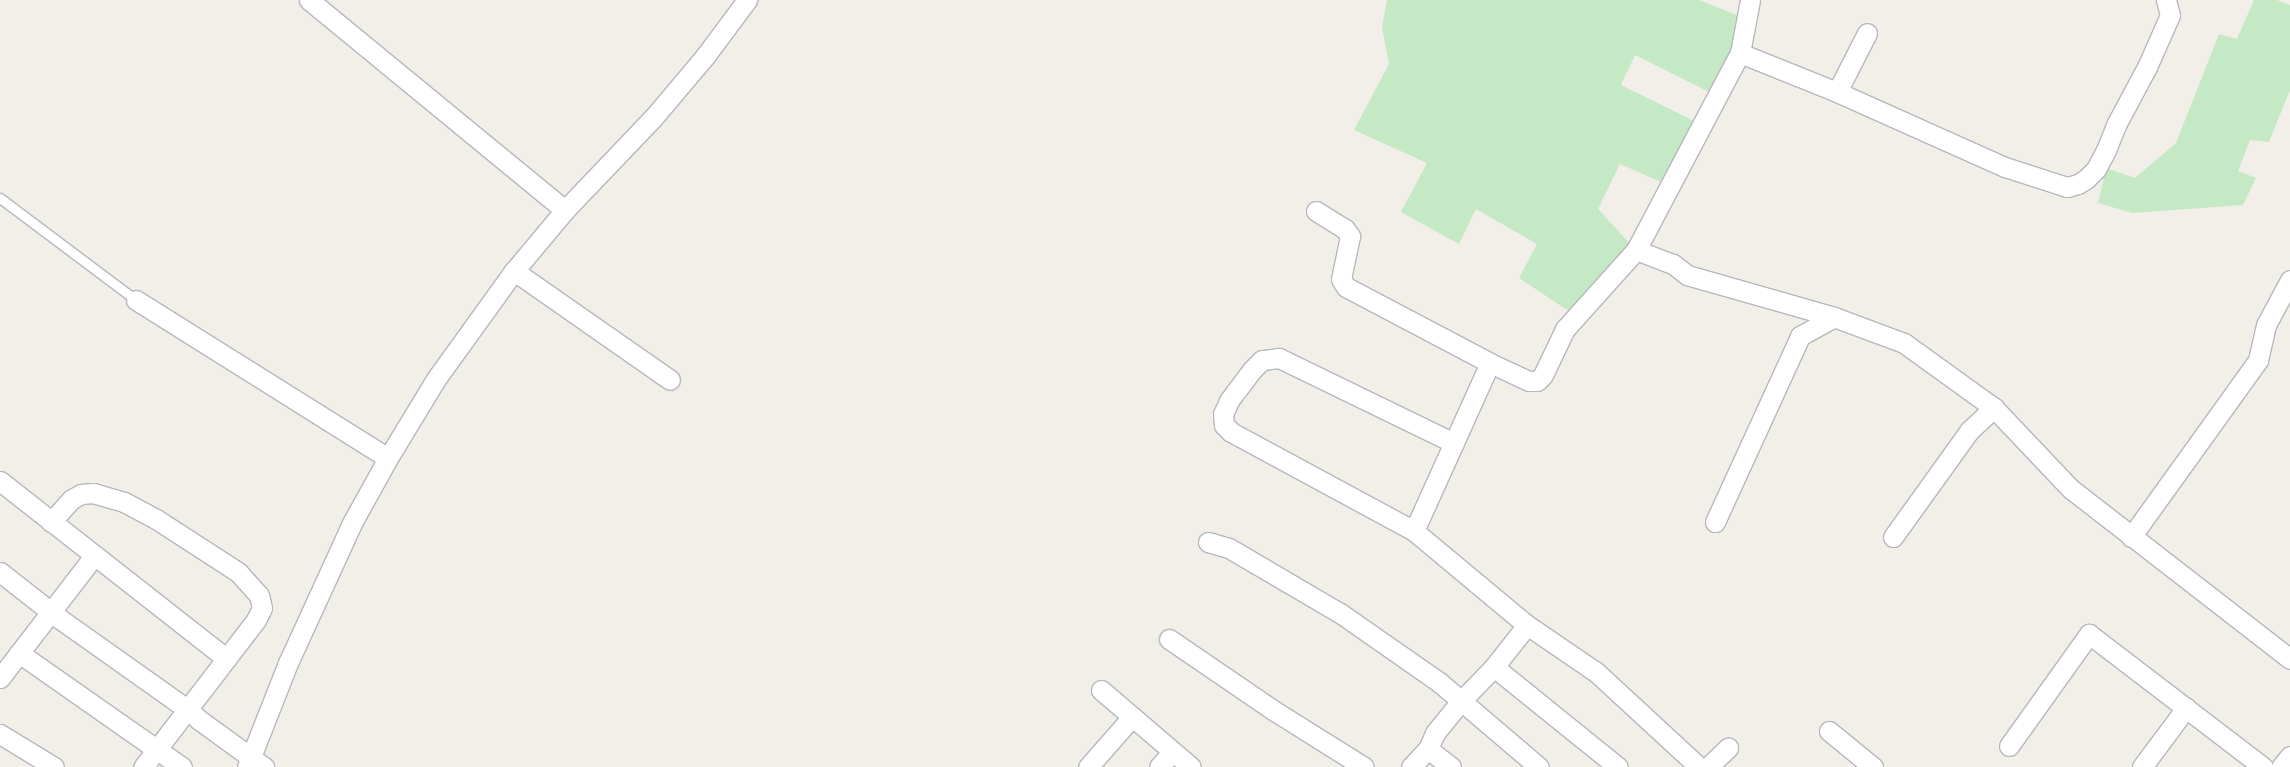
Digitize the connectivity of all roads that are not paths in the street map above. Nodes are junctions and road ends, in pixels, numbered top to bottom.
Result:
1 (309, 0) edge
2 (747, 0) edge
3 (1750, 0) edge
4 (2166, 0) edge
5 (1867, 33) dead end
6 (1740, 53) junction
7 (1836, 92) junction
8 (0, 198) edge
9 (565, 210) junction
10 (1316, 211) dead end
11 (1636, 250) junction
12 (514, 272) junction
13 (2290, 280) edge
14 (136, 300) joint
15 (1834, 317) junction
16 (1490, 363) junction
17 (670, 380) dead end
18 (1994, 408) junction
19 (1454, 443) junction
20 (388, 458) junction
21 (0, 481) edge
22 (51, 522) junction
23 (1715, 522) dead end
24 (1414, 531) junction
25 (1893, 537) dead end
26 (2131, 537) junction
27 (1208, 542) dead end
28 (94, 556) junction
29 (0, 572) edge
30 (51, 611) junction
31 (1528, 625) junction
32 (1169, 639) dead end
33 (18, 653) junction
34 (227, 659) junction
35 (2290, 659) edge
36 (1494, 667) junction
37 (0, 678) edge
38 (1101, 690) dead end
39 (1460, 702) junction
40 (2186, 708) junction
41 (187, 709) junction
42 (1132, 717) junction
43 (1829, 731) dead end
44 (0, 734) edge
45 (2009, 746) dead end
46 (157, 749) junction
47 (1428, 749) junction
48 (1172, 752) junction
49 (2290, 756) edge
50 (254, 764) edge
51 (54, 767) edge
52 (143, 767) edge
53 (182, 767) edge
54 (1088, 767) edge
55 (1159, 767) edge
56 (1190, 767) edge
57 (1364, 767) edge
58 (1411, 767) edge
59 (1451, 767) edge
60 (1539, 767) edge
61 (1618, 767) edge
62 (1699, 767) edge
63 (1873, 767) edge
64 (2142, 767) edge
65 (2263, 767) edge
66 (2281, 767) edge

1 - 9 street
2 - 9 street
3 - 6 street
4 - 7 street
5 - 7 street
6 - 7 street
6 - 11 street
8 - 14 lane
9 - 12 street
10 - 16 street
11 - 15 street
11 - 16 street
12 - 17 street
12 - 20 street
13 - 26 street
14 - 20 street
15 - 18 street
15 - 23 street
16 - 19 street
18 - 25 street
18 - 26 street
19 - 24 street
19 - 24 street
20 - 50 street
21 - 22 street
22 - 28 street
22 - 34 street
24 - 31 street
26 - 35 street
27 - 39 street
28 - 30 street
28 - 34 street
29 - 30 street
30 - 33 street
30 - 41 street
31 - 36 street
31 - 62 street
32 - 57 street
33 - 37 street
33 - 46 street
34 - 41 street
36 - 39 street
36 - 61 street
38 - 42 street
39 - 47 street
39 - 60 street
40 - 45 street
40 - 64 street
40 - 65 street
41 - 46 street
41 - 50 street
42 - 48 street
42 - 54 street
43 - 63 street
44 - 51 street
46 - 52 street
46 - 53 street
47 - 58 street
47 - 59 street
48 - 55 street
48 - 56 street
49 - 66 street

